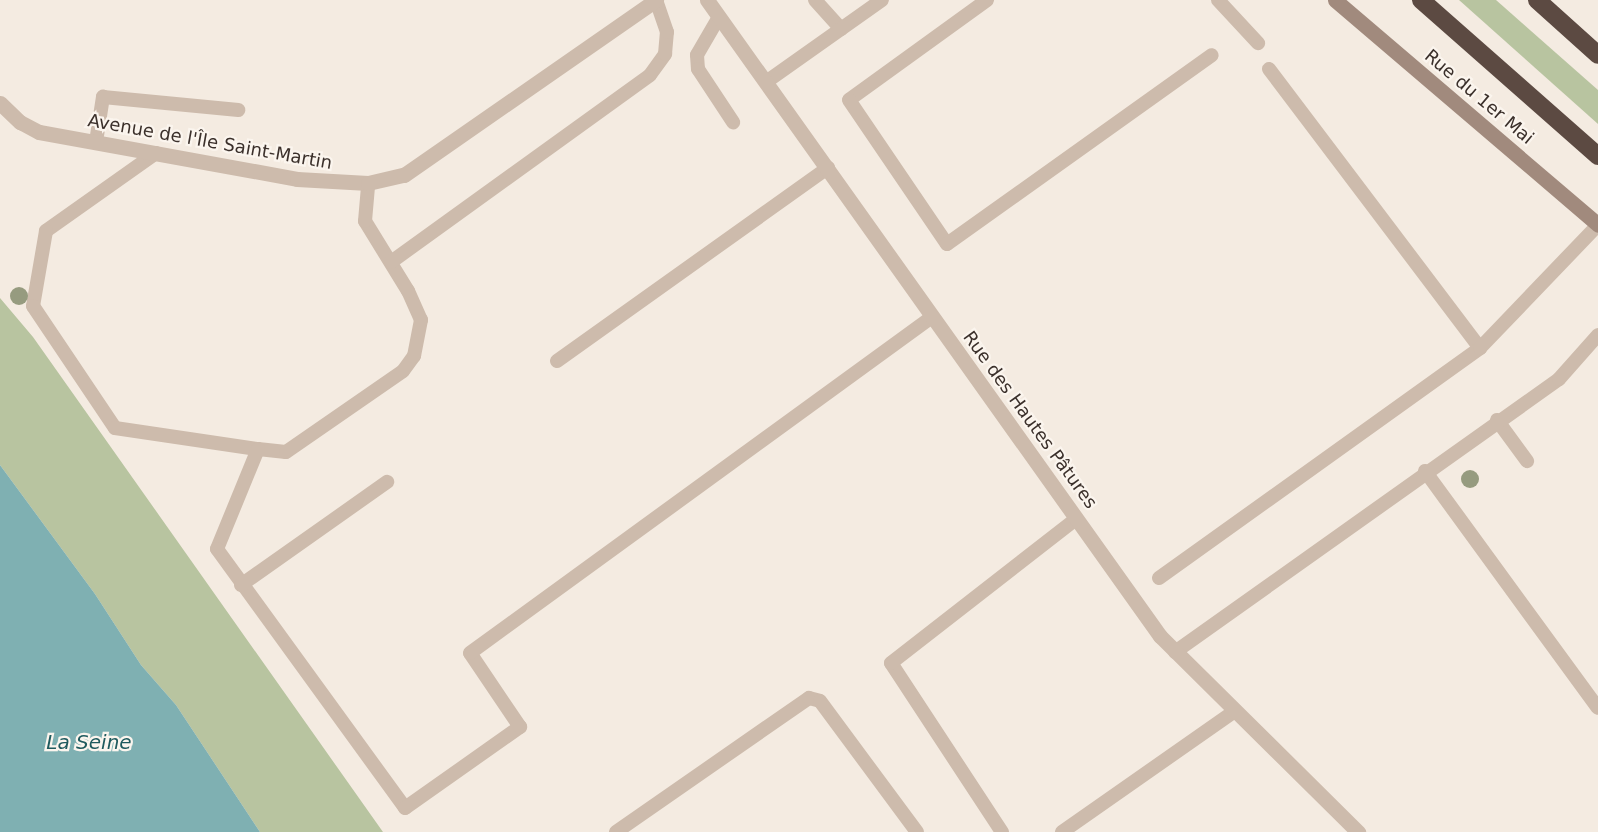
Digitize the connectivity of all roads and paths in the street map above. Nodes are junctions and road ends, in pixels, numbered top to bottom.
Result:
1 (656, 0) edge
2 (707, 0) edge
3 (815, 0) edge
4 (882, 0) edge
5 (987, 0) edge
6 (1218, 0) edge
7 (1335, 0) edge
8 (1420, 0) edge
9 (1537, 0) edge
10 (1233, 5) edge
11 (719, 17) junction
12 (841, 29) junction
13 (1258, 43) dead end
14 (1212, 55) dead end
15 (1598, 55) edge
16 (1269, 69) dead end
17 (766, 82) junction
18 (0, 102) edge
19 (238, 110) dead end
20 (733, 122) dead end
21 (96, 142) junction
22 (156, 153) junction
23 (1598, 156) edge
24 (828, 168) junction
25 (369, 183) junction
26 (1598, 225) edge
27 (391, 262) junction
28 (932, 317) junction
29 (1596, 341) edge
30 (1480, 348) junction
31 (557, 361) dead end
32 (1497, 420) junction
33 (258, 449) junction
34 (1527, 461) dead end
35 (1425, 471) junction
36 (387, 482) dead end
37 (1076, 519) junction
38 (1159, 578) dead end
39 (242, 585) junction
40 (1176, 652) junction
41 (1598, 708) edge
42 (1235, 711) junction
43 (616, 832) edge
44 (917, 832) edge
45 (1002, 832) edge
46 (1062, 832) edge
47 (1358, 832) edge

1 - 25 street, Avenue de l'Île Saint-Martin
1 - 27 lane
2 - 11 street, Rue des Hautes Pâtures
3 - 12 lane
4 - 12 lane
5 - 14 lane
6 - 10 lane
7 - 26 main road, Rue du 1er Mai
8 - 23 highway
9 - 15 highway
10 - 13 lane
11 - 17 street, Rue des Hautes Pâtures
11 - 20 lane
12 - 17 lane
16 - 30 lane
17 - 24 street, Rue des Hautes Pâtures
18 - 21 street, Avenue de l'Île Saint-Martin
19 - 21 lane
21 - 22 street, Avenue de l'Île Saint-Martin
22 - 25 street, Avenue de l'Île Saint-Martin
22 - 33 lane
24 - 28 street, Rue des Hautes Pâtures
24 - 31 lane
25 - 27 lane
26 - 30 lane
27 - 33 lane
28 - 37 street, Rue des Hautes Pâtures
28 - 39 lane
29 - 32 lane
30 - 38 lane
32 - 34 lane
32 - 35 lane
33 - 39 lane
35 - 40 lane
35 - 41 lane
36 - 39 lane
37 - 40 street, Rue des Hautes Pâtures
37 - 45 lane
40 - 42 street, Rue des Hautes Pâtures
42 - 46 lane
42 - 47 street, Rue des Hautes Pâtures
43 - 44 lane

